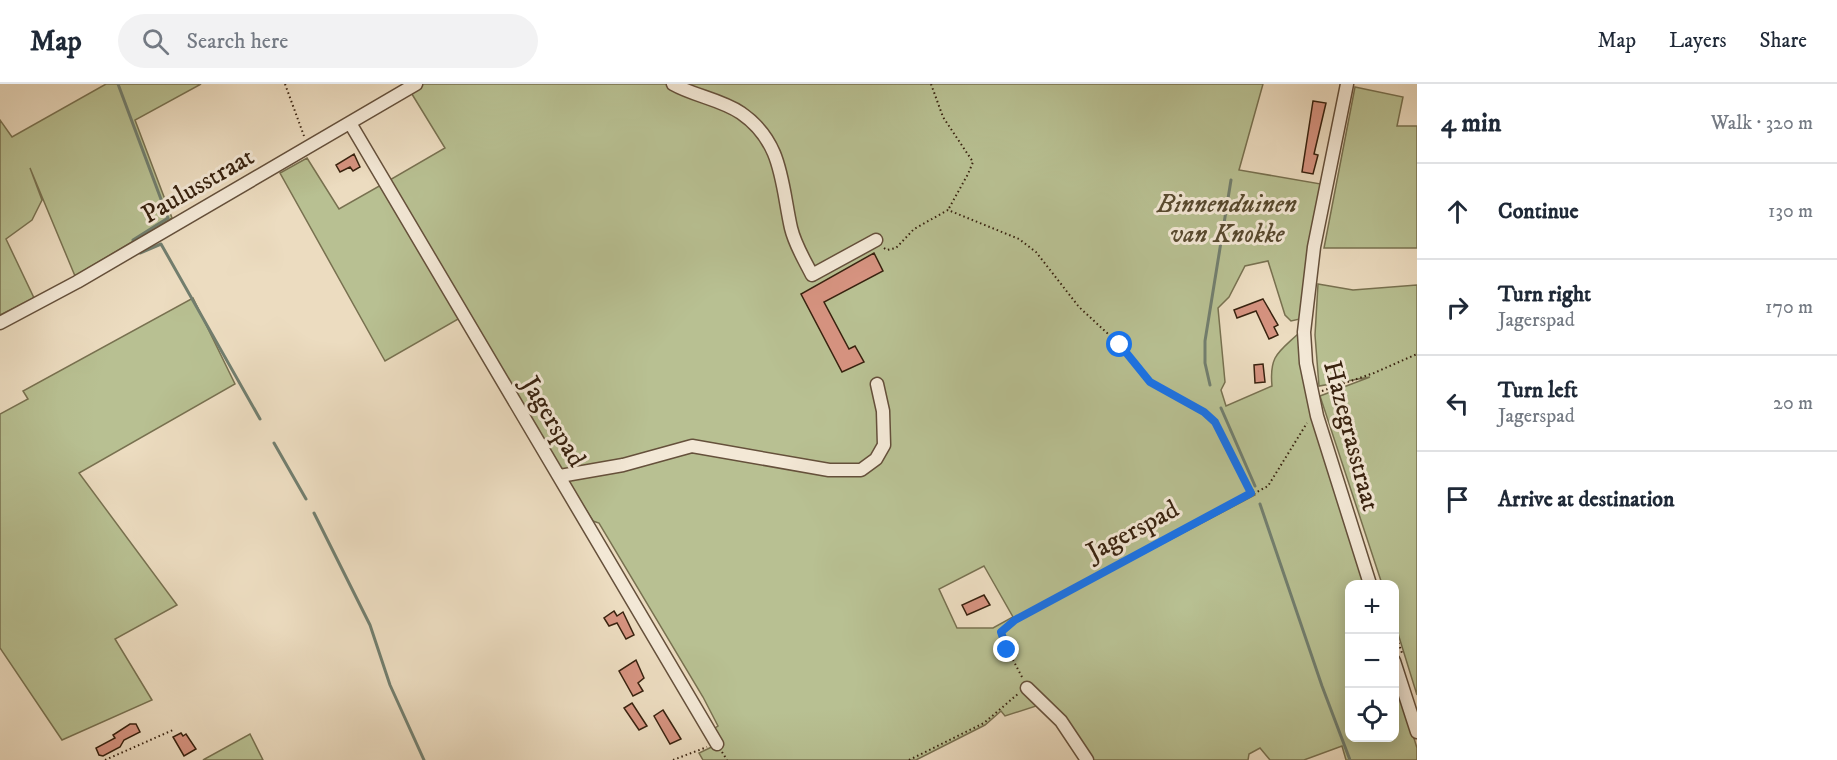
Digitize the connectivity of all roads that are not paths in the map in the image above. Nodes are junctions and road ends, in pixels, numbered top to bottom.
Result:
1 (416, 84) edge
2 (673, 84) edge
3 (1347, 84) edge
4 (350, 123) junction
5 (876, 240) road end
6 (0, 323) edge
7 (877, 384) dead end
8 (560, 476) junction
9 (1368, 580) edge
10 (1399, 674) edge
11 (1027, 688) road end
12 (1417, 732) edge
13 (717, 744) road end
14 (1087, 760) edge

1 - 4 street, Paulusstraat
2 - 5 street
3 - 9 street, Hazegrasstraat
4 - 6 street, Paulusstraat
4 - 8 street, Jagerspad
7 - 8 street
8 - 13 street, Jagerspad
10 - 12 street
11 - 14 street

